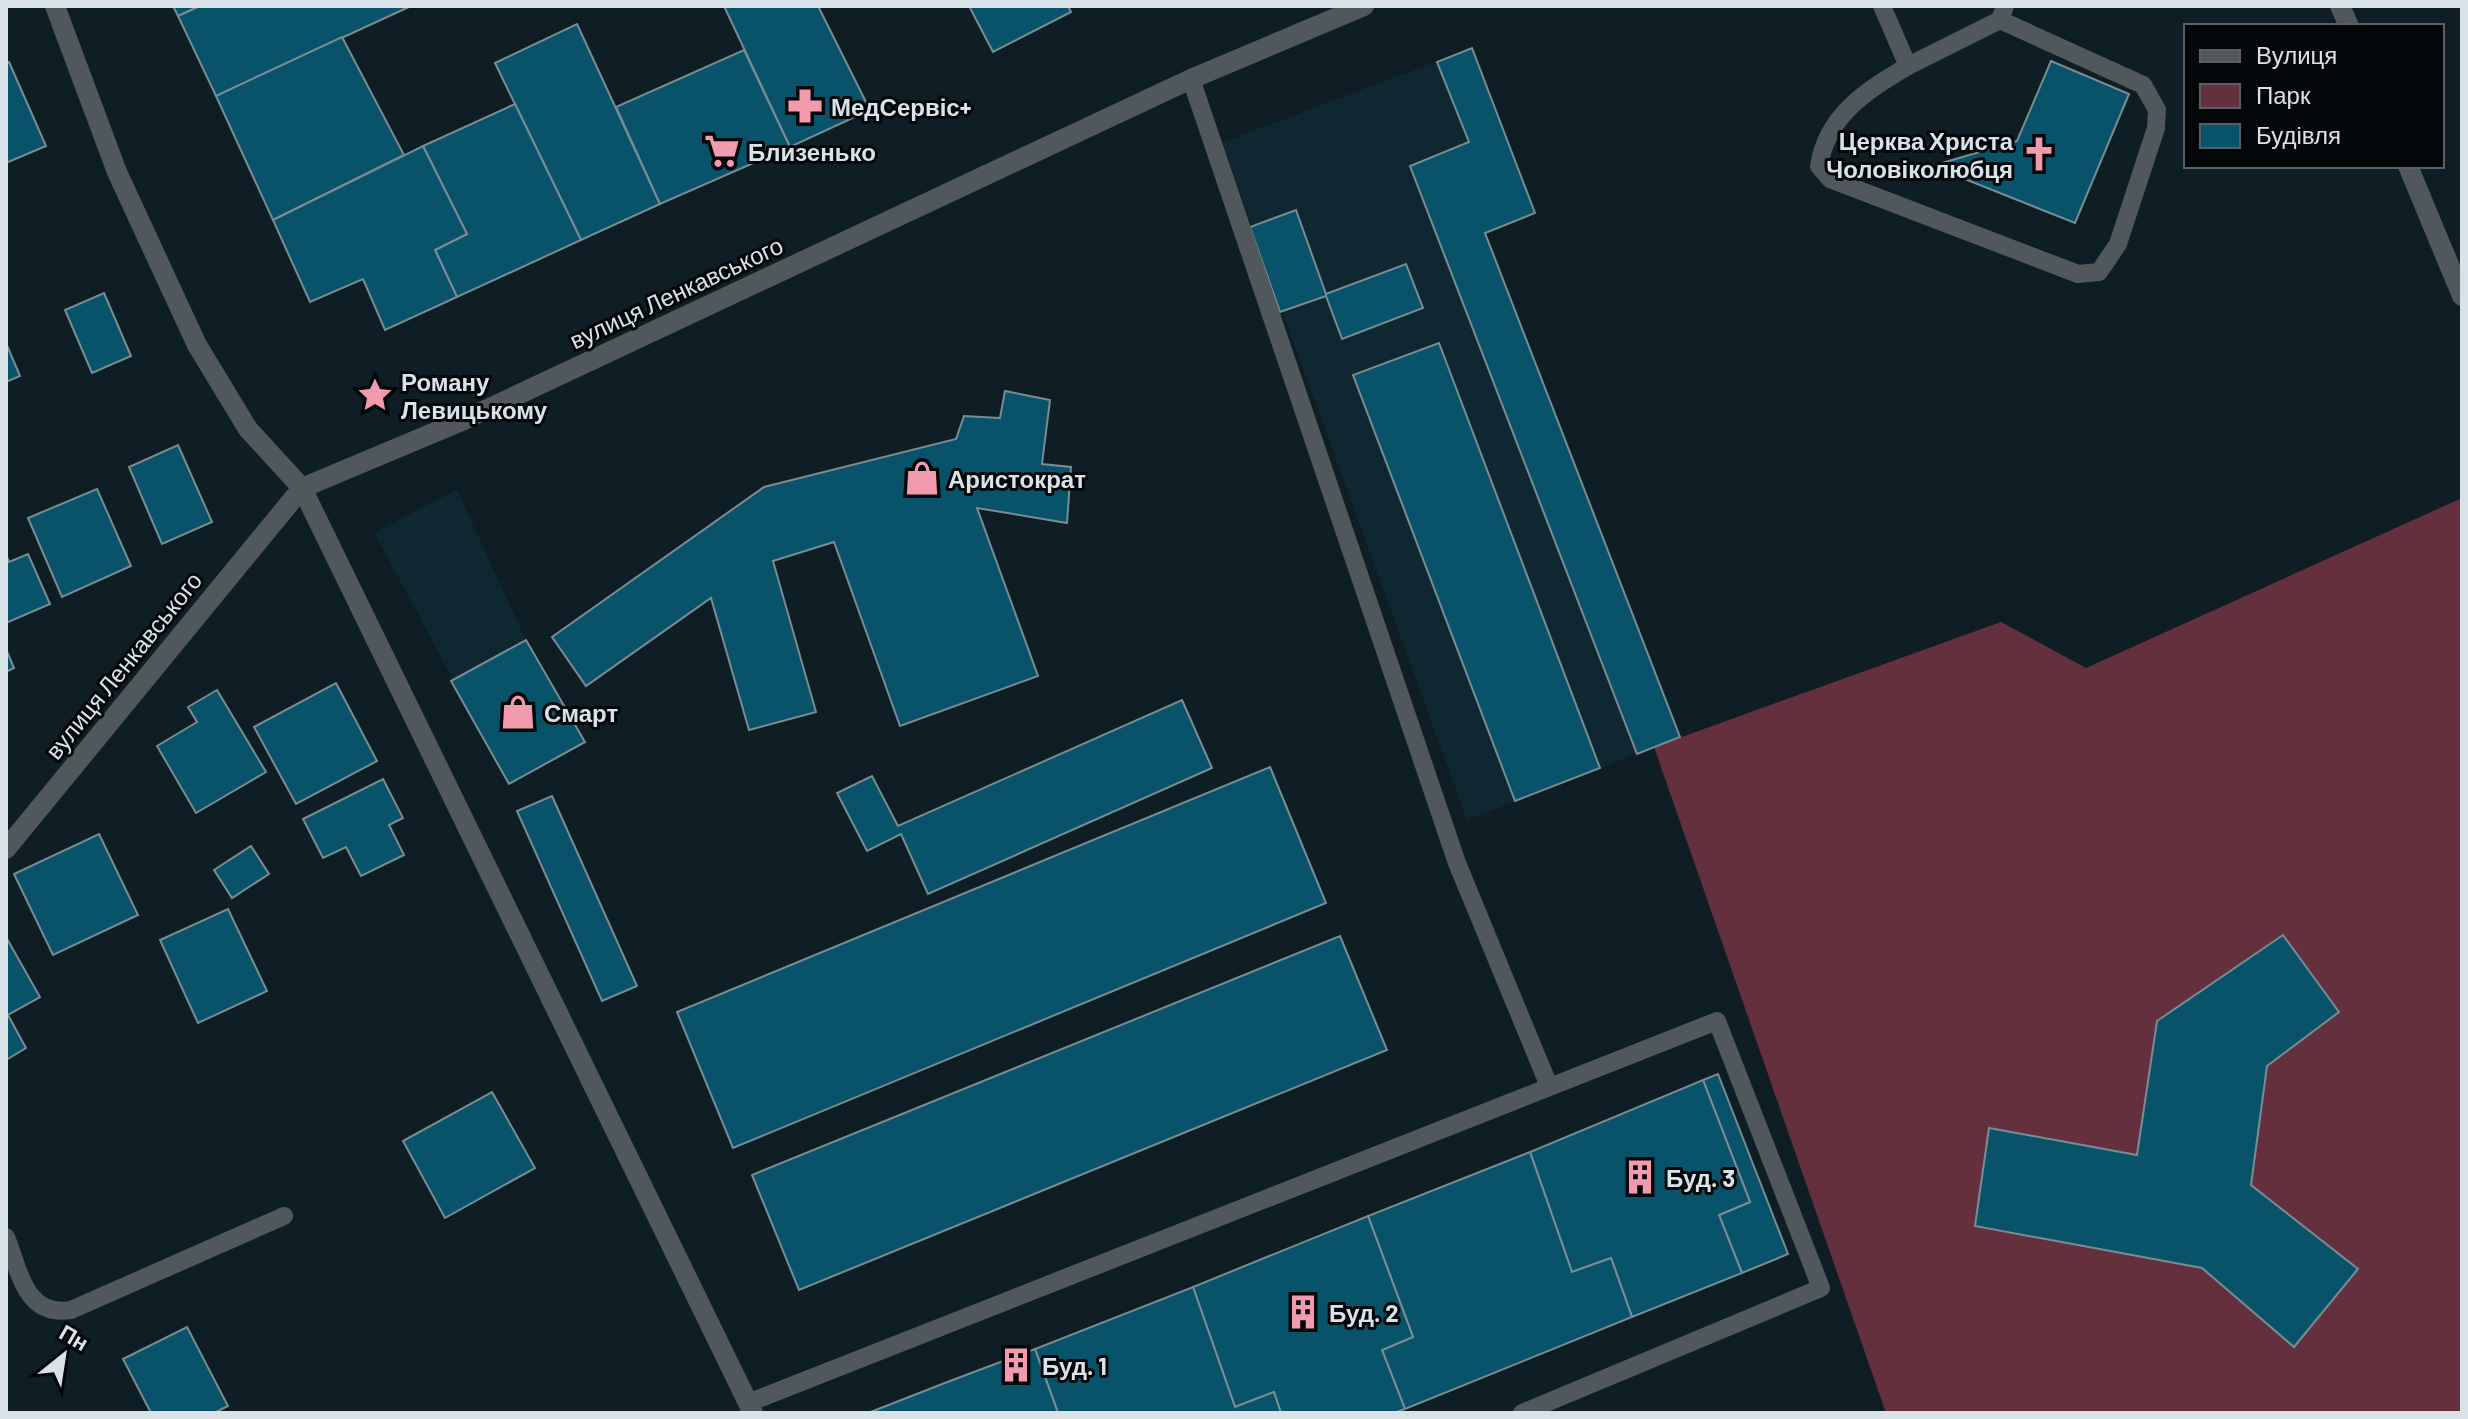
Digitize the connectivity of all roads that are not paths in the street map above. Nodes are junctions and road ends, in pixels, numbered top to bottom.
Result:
1 (55, 6) edge
2 (1364, 6) edge
3 (1882, 6) edge
4 (2002, 13) edge
5 (1908, 66) junction
6 (1191, 79) junction
7 (2409, 168) edge
8 (2462, 296) edge
9 (302, 488) junction
10 (6, 849) edge
11 (1549, 1086) junction
12 (284, 1216) dead end
13 (6, 1237) edge
14 (751, 1408) edge
15 (1522, 1413) edge

1 - 9 street
2 - 6 street, вулиця Ленкавського
3 - 5 lane
4 - 5 lane
4 - 5 lane
6 - 9 street, вулиця Ленкавського
6 - 11 lane
7 - 8 street
9 - 10 street, вулиця Ленкавського
9 - 14 street
11 - 14 lane
11 - 15 lane
12 - 13 lane

